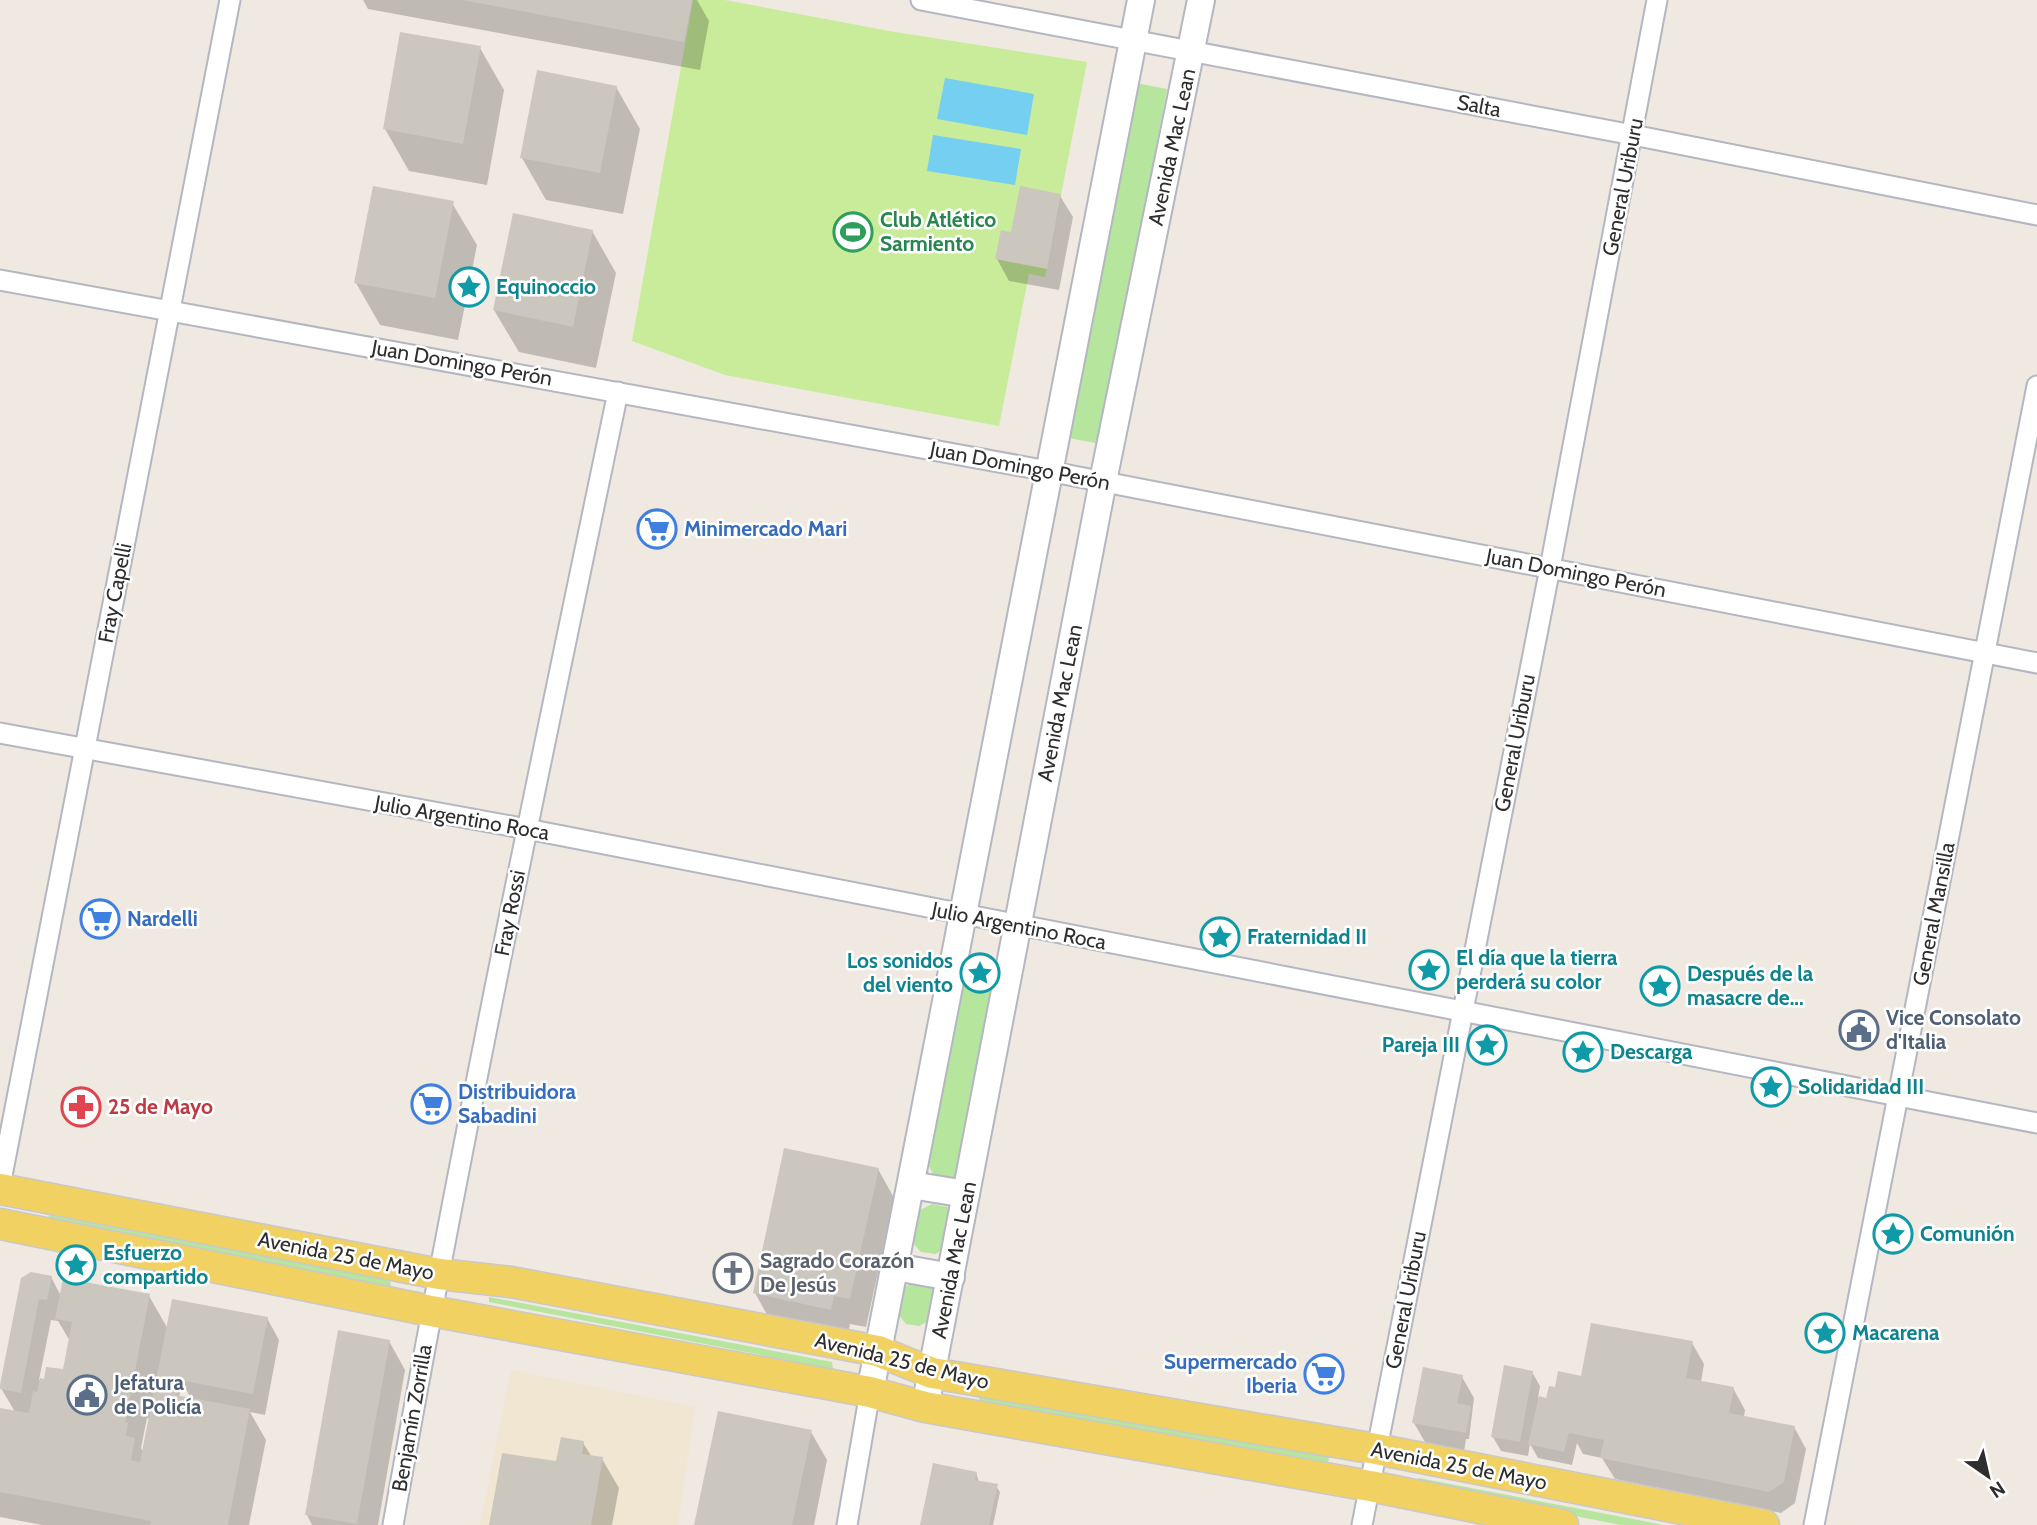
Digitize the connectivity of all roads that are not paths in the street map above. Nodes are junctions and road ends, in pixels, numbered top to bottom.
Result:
1 (230, 0) edge
2 (921, 0) edge
3 (1141, 0) edge
4 (1201, 0) edge
5 (1657, 0) edge
6 (1133, 39) junction
7 (1192, 51) junction
8 (1633, 135) junction
9 (2037, 215) edge
10 (0, 280) edge
11 (170, 310) junction
12 (2037, 386) edge
13 (618, 392) junction
14 (1048, 471) junction
15 (1103, 481) junction
16 (1550, 568) junction
17 (1984, 652) junction
18 (2037, 663) edge
19 (0, 733) edge
20 (84, 750) junction
21 (527, 829) junction
22 (964, 915) junction
23 (1017, 925) junction
24 (1462, 1012) junction
25 (1898, 1096) junction
26 (2037, 1123) edge
27 (911, 1185) junction
28 (0, 1187) edge
29 (966, 1194) junction
30 (0, 1224) edge
31 (895, 1267) junction
32 (439, 1274) junction
33 (951, 1278) junction
34 (431, 1311) junction
35 (878, 1351) junction
36 (932, 1373) junction
37 (870, 1392) junction
38 (925, 1407) junction
39 (1376, 1449) junction
40 (1370, 1486) junction
41 (393, 1525) edge
42 (847, 1525) edge
43 (1362, 1525) edge
44 (1563, 1525) edge
45 (1764, 1525) edge
46 (1814, 1525) edge

1 - 11 street, Fray Capelli
2 - 6 street, Salta
3 - 6 main road
4 - 7 main road, Avenida Mac Lean
5 - 8 street, General Uriburu
6 - 7 street, Salta
6 - 14 main road
7 - 8 street, Salta
7 - 15 main road, Avenida Mac Lean
8 - 9 street, Salta
8 - 16 street, General Uriburu
10 - 11 street, Juan Domingo Perón
11 - 13 street, Juan Domingo Perón
11 - 20 street, Fray Capelli
12 - 17 street, General Mansilla
13 - 14 street, Juan Domingo Perón
13 - 21 street, Fray Rossi
14 - 15 street, Juan Domingo Perón
14 - 22 main road
15 - 16 street, Juan Domingo Perón
15 - 23 main road, Avenida Mac Lean
16 - 17 street, Juan Domingo Perón
16 - 24 street, General Uriburu
17 - 18 street, Juan Domingo Perón
17 - 25 street, General Mansilla
19 - 20 street, Julio Argentino Roca
20 - 21 street, Julio Argentino Roca
20 - 28 street, Fray Capelli
21 - 22 street, Julio Argentino Roca
21 - 32 street, Fray Rossi
22 - 23 street, Julio Argentino Roca
22 - 27 main road
23 - 24 street, Julio Argentino Roca
23 - 29 main road, Avenida Mac Lean
24 - 25 street, Julio Argentino Roca
24 - 39 street, General Uriburu
25 - 26 street, Julio Argentino Roca
25 - 46 street, General Mansilla
27 - 29 main road
27 - 31 main road
28 - 32 main road, Avenida 25 de Mayo
29 - 33 main road, Avenida Mac Lean
30 - 34 main road, Avenida 25 de Mayo
31 - 33 main road
31 - 35 main road
32 - 34 street, Fray Rossi
32 - 35 main road, Avenida 25 de Mayo
33 - 36 main road, Avenida Mac Lean
34 - 37 main road, Avenida 25 de Mayo
34 - 41 street, Benjamín Zorrilla
35 - 36 main road, Avenida 25 de Mayo
35 - 37 main road
36 - 38 main road, Avenida Mac Lean
36 - 39 main road, Avenida 25 de Mayo
37 - 38 main road, Avenida 25 de Mayo
37 - 42 street
38 - 40 main road, Avenida 25 de Mayo
39 - 40 street, General Uriburu
39 - 45 main road, Avenida 25 de Mayo
40 - 43 street, General Uriburu
40 - 44 main road, Avenida 25 de Mayo

